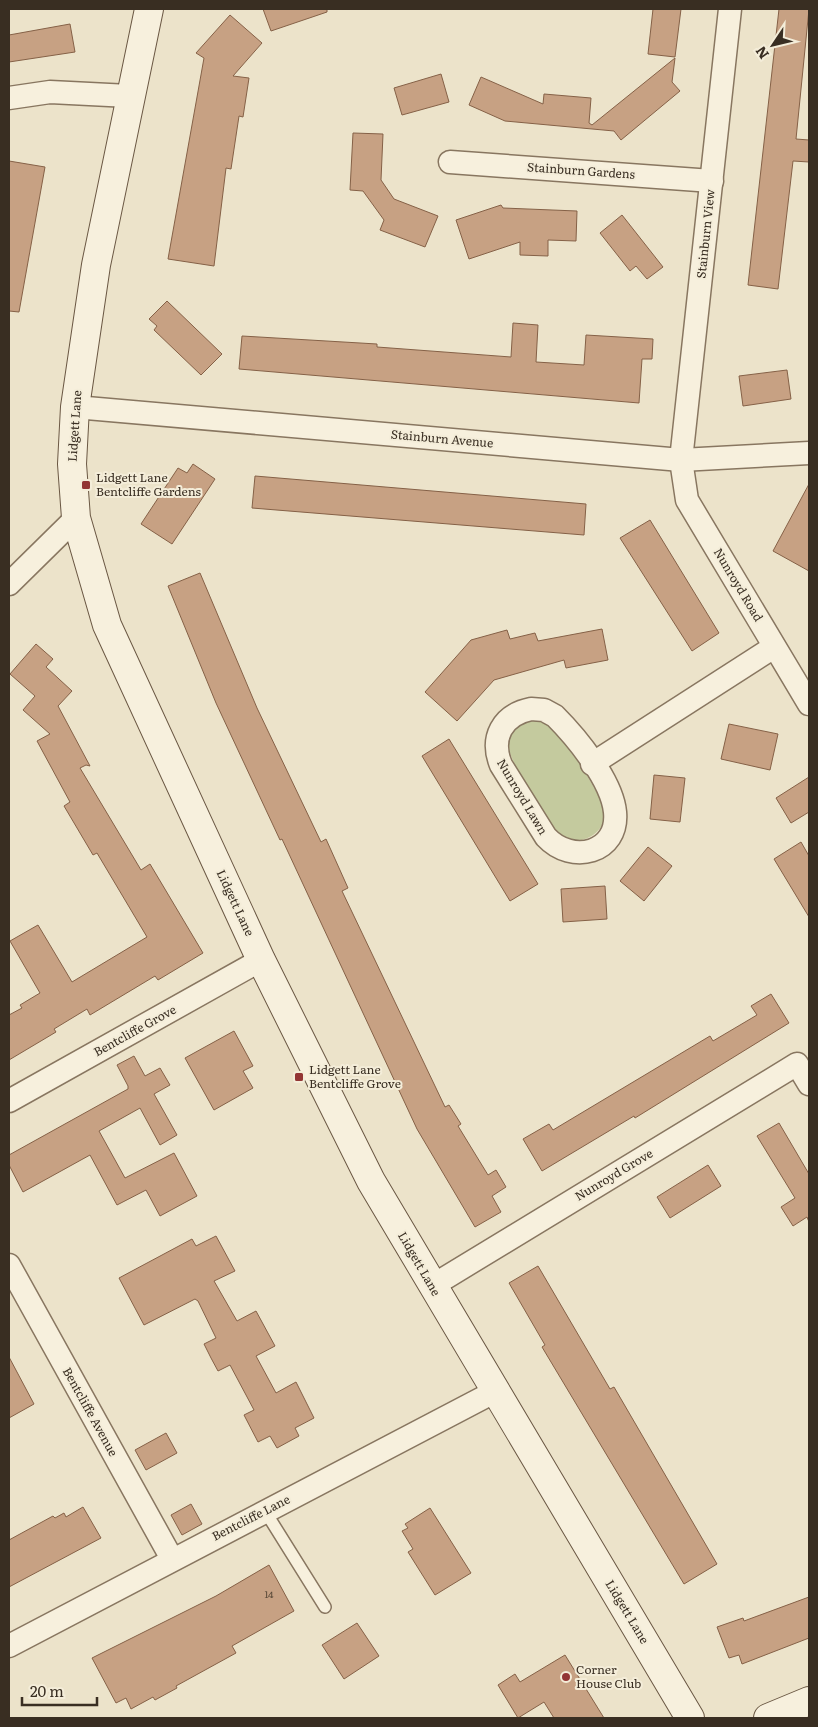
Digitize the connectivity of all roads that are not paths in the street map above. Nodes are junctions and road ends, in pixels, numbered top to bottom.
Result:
1 (148, 9) edge
2 (730, 9) edge
3 (129, 96) junction
4 (9, 98) edge
5 (450, 162) dead end
6 (712, 181) junction
7 (75, 407) junction
8 (809, 453) edge
9 (681, 460) junction
10 (76, 518) junction
11 (9, 584) edge
12 (774, 646) junction
13 (809, 704) edge
14 (592, 764) junction
15 (261, 960) junction
16 (809, 1084) edge
17 (9, 1101) edge
18 (9, 1265) edge
19 (432, 1286) junction
20 (494, 1392) junction
21 (266, 1511) junction
22 (172, 1559) junction
23 (325, 1607) dead end
24 (9, 1646) edge
25 (809, 1701) edge
26 (690, 1718) edge
27 (768, 1718) edge

1 - 3 street, Lidgett Lane
2 - 6 street, Stainburn View
3 - 4 street
3 - 7 street, Lidgett Lane
5 - 6 street, Stainburn Gardens
6 - 9 street, Stainburn View
7 - 9 street, Stainburn Avenue
7 - 10 street, Lidgett Lane
8 - 9 street, Stainburn Avenue
9 - 12 street, Nunroyd Road
10 - 11 street
10 - 15 street, Lidgett Lane
12 - 13 street, Nunroyd Road
12 - 14 street
14 - 14 street, Nunroyd Lawn
15 - 17 street, Bentcliffe Grove
15 - 19 street, Lidgett Lane
16 - 19 street, Nunroyd Grove
18 - 22 street, Bentcliffe Avenue
19 - 20 street, Lidgett Lane
20 - 21 street, Bentcliffe Lane
20 - 26 street, Lidgett Lane
21 - 22 street, Bentcliffe Lane
21 - 23 lane
22 - 24 street, Bentcliffe Lane
25 - 27 street

